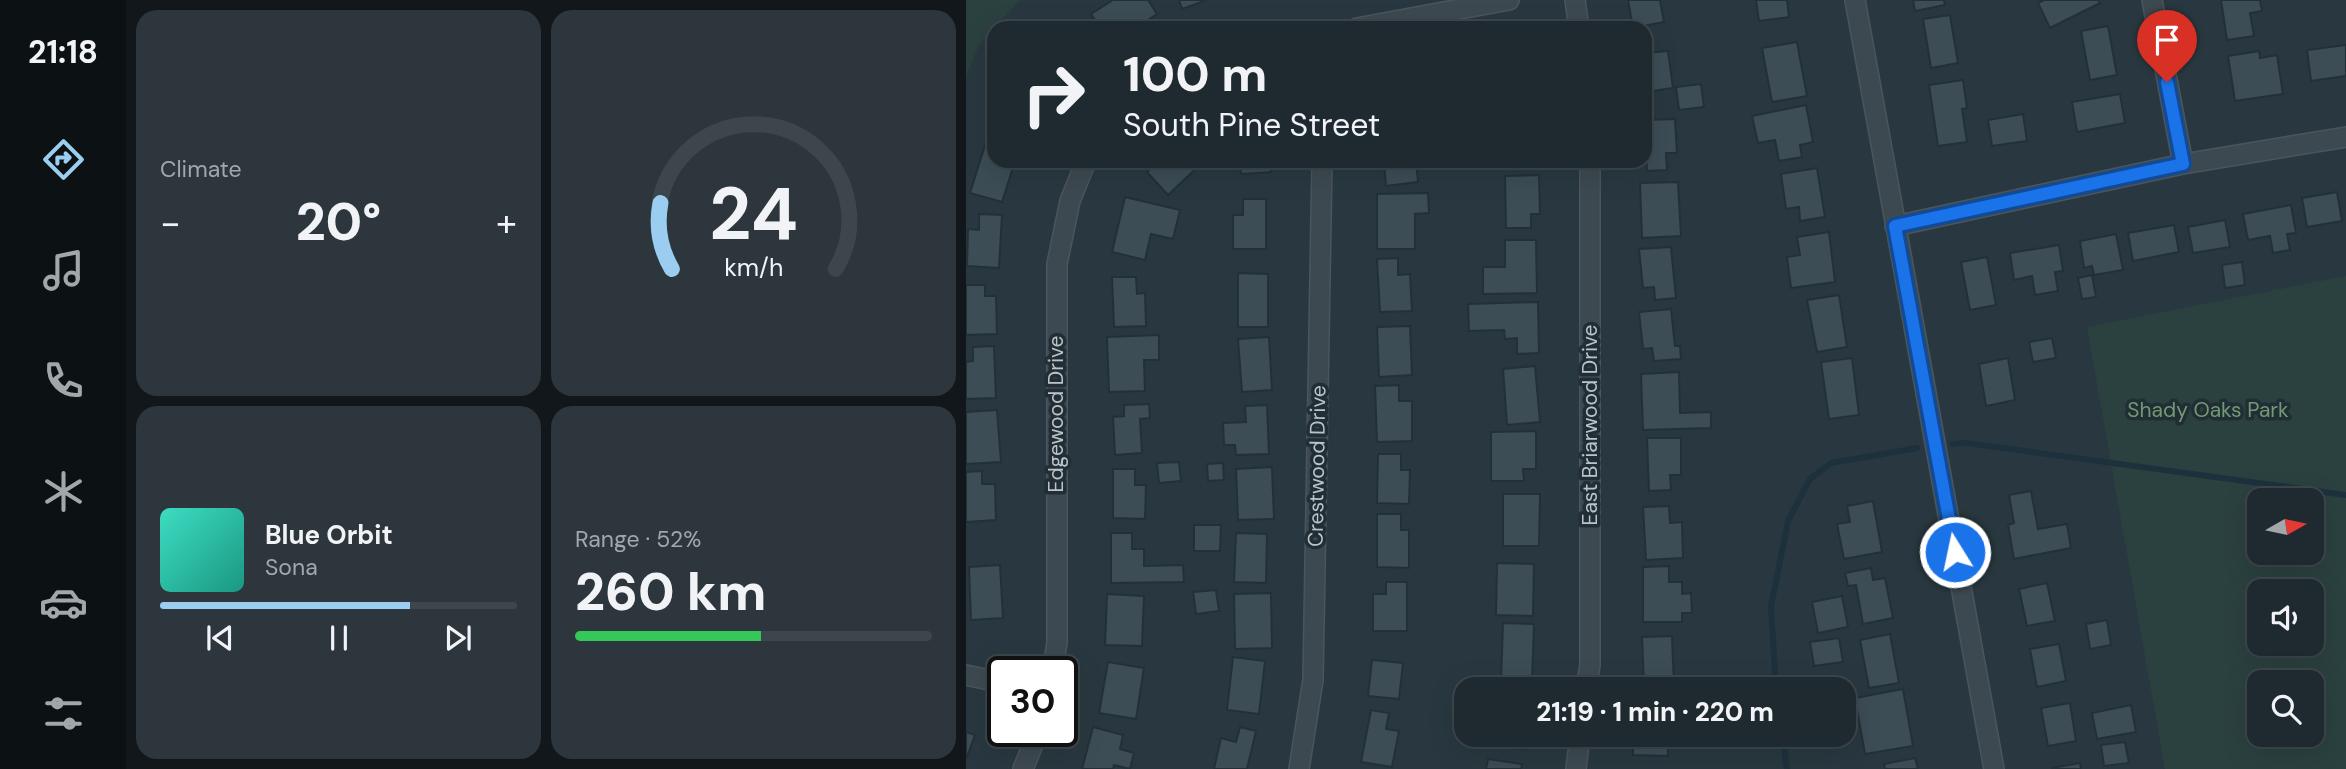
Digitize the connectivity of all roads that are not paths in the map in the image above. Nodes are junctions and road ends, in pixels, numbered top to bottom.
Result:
1 (1509, 0) edge
2 (1575, 0) edge
3 (1855, 0) edge
4 (2152, 0) edge
5 (1395, 21) edge
6 (1578, 21) edge
7 (2346, 137) edge
8 (2183, 164) junction
9 (1083, 168) edge
10 (1322, 168) edge
11 (1590, 168) edge
12 (1895, 226) junction
13 (1055, 656) edge
14 (966, 675) edge
15 (1588, 677) edge
16 (987, 680) edge
17 (1032, 747) edge
18 (1579, 747) edge
19 (1023, 769) edge
20 (1299, 769) edge
21 (1576, 769) edge
22 (1994, 769) edge

1 - 5 street
2 - 6 street
3 - 12 street
4 - 8 street
7 - 8 street
8 - 12 street
9 - 13 street, Edgewood Drive
10 - 20 street, Crestwood Drive
11 - 15 street, East Briarwood Drive
12 - 22 street
14 - 16 street
17 - 19 street
18 - 21 street

